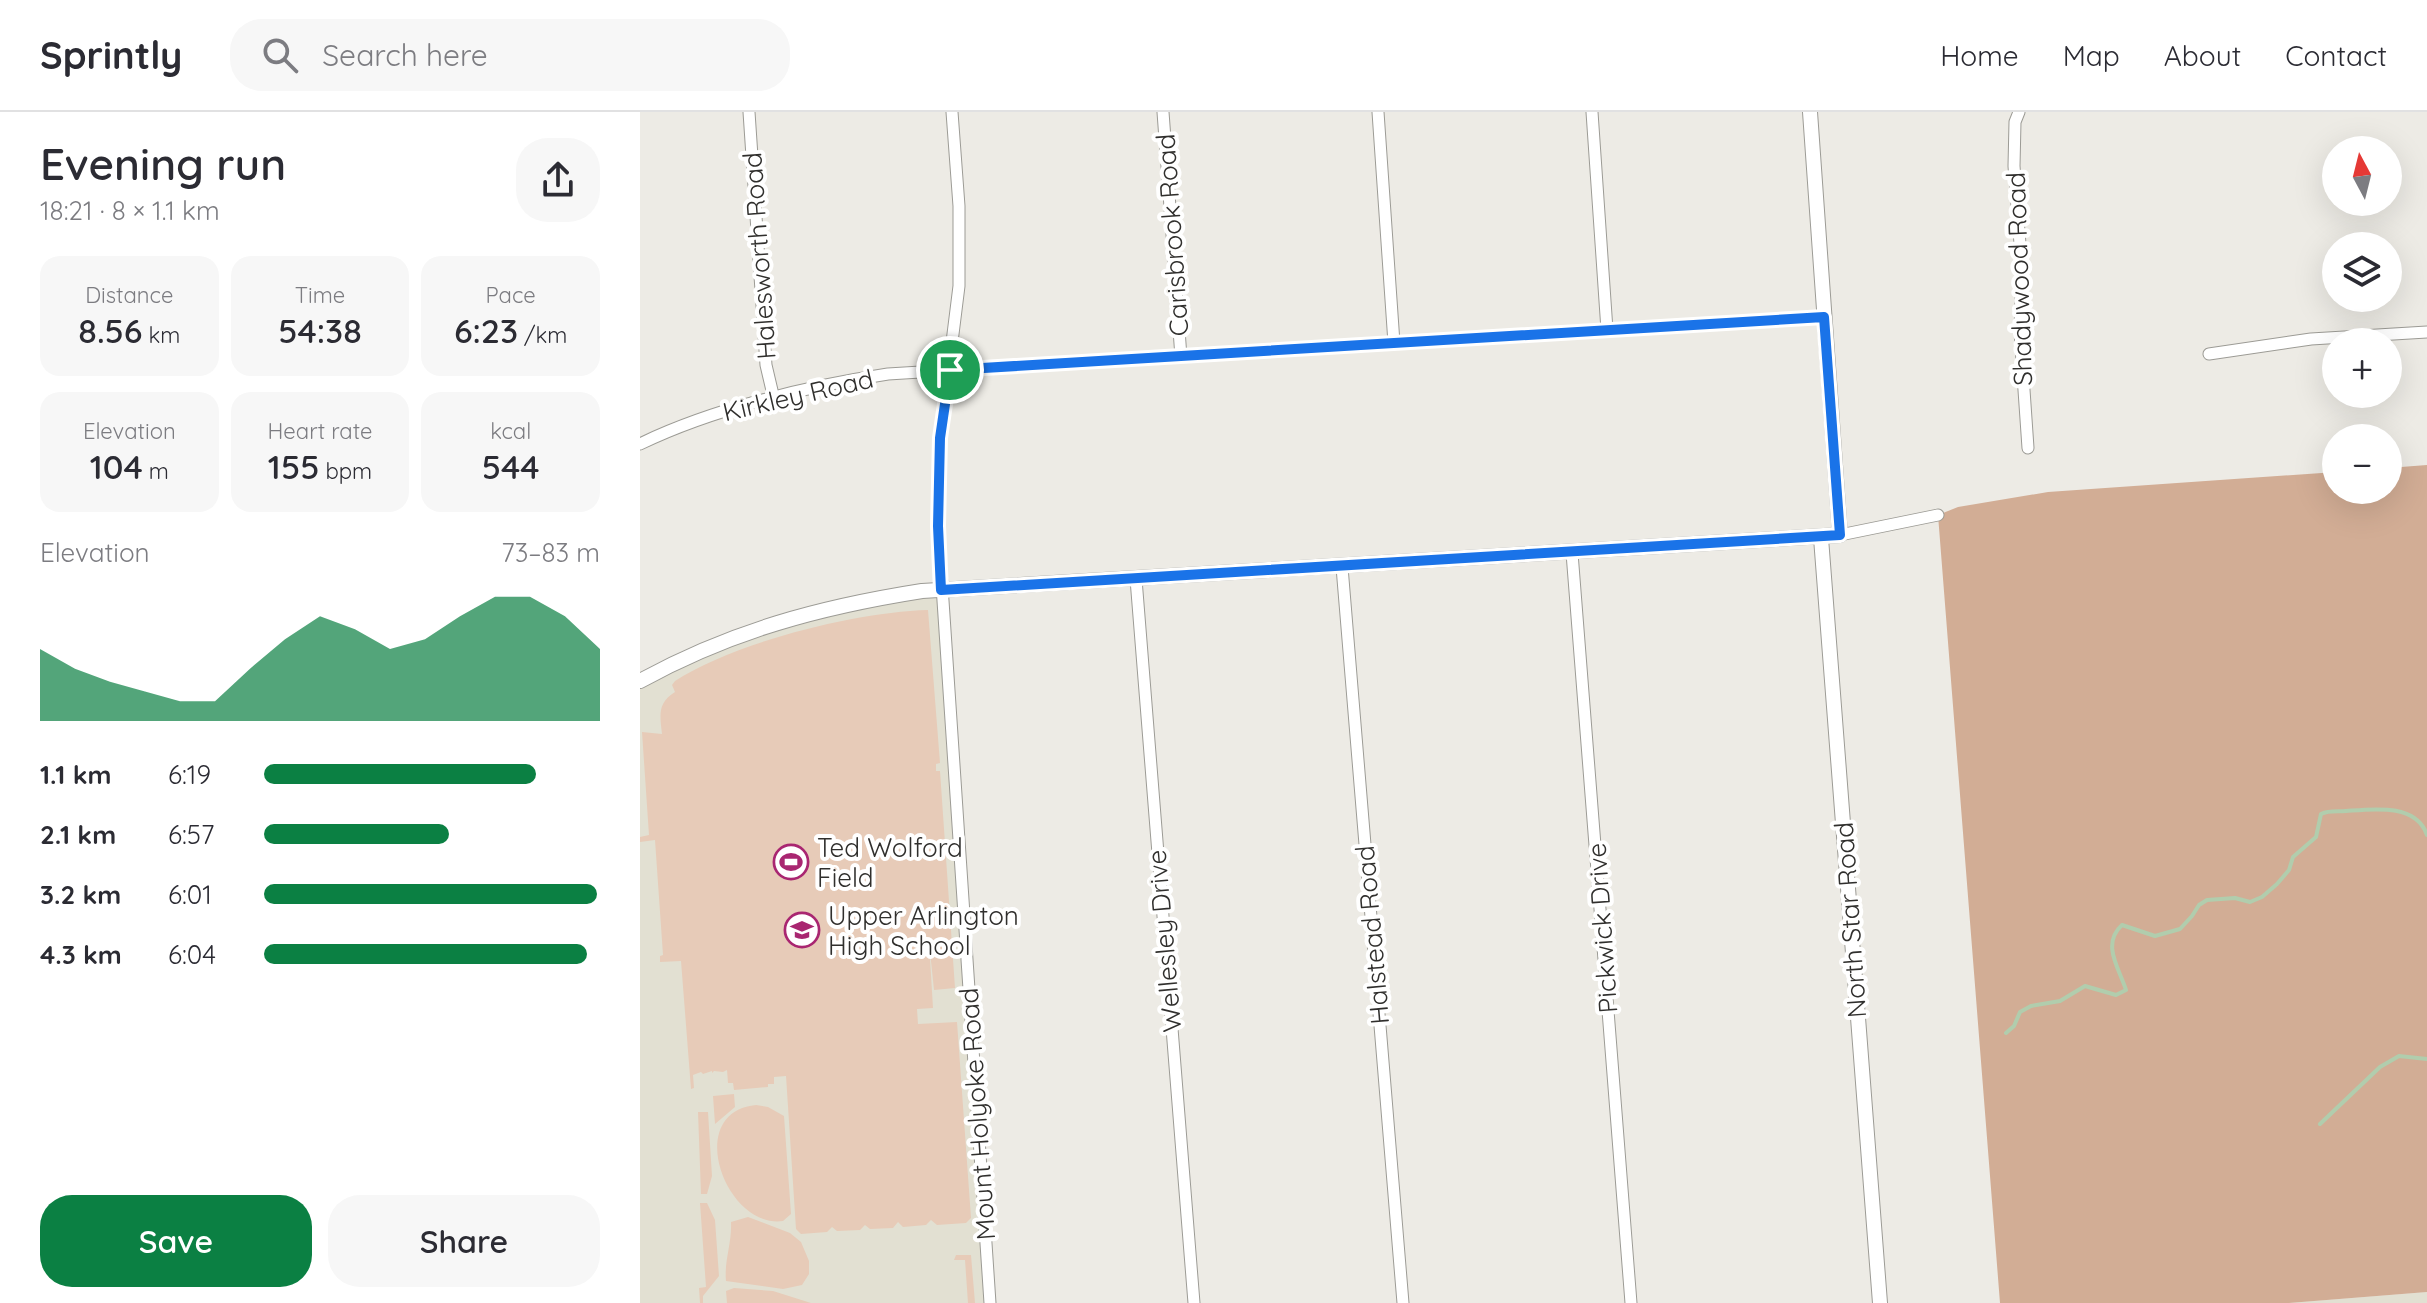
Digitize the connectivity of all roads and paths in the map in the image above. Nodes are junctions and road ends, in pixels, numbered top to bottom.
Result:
1 (749, 112) edge
2 (952, 112) edge
3 (1163, 112) edge
4 (1378, 112) edge
5 (1592, 112) edge
6 (1810, 112) edge
7 (2019, 112) edge
8 (1824, 317) junction
9 (1607, 330) junction
10 (2427, 332) edge
11 (1394, 343) junction
12 (2209, 354) dead end
13 (1181, 357) junction
14 (950, 370) junction
15 (774, 399) junction
16 (640, 444) edge
17 (2028, 448) dead end
18 (1938, 515) dead end
19 (1840, 535) junction
20 (1821, 538) junction
21 (1572, 553) junction
22 (1342, 567) junction
23 (1136, 579) junction
24 (941, 590) junction
25 (640, 681) edge
26 (990, 1303) edge
27 (1194, 1303) edge
28 (1403, 1303) edge
29 (1631, 1303) edge
30 (1880, 1303) edge

1 - 15 street, Halesworth Road
2 - 14 street, Mount Holyoke Road
3 - 13 street, Carisbrook Road
4 - 11 street
5 - 9 street
6 - 8 street
7 - 17 street, Shadywood Road
8 - 9 street, Kirkley Road
8 - 19 street
9 - 11 street, Kirkley Road
10 - 12 street
11 - 13 street, Kirkley Road
13 - 14 street, Kirkley Road
14 - 15 street, Kirkley Road
14 - 24 street, Mount Holyoke Road
15 - 16 street, Kirkley Road
18 - 19 street
19 - 20 street
20 - 21 street
20 - 30 street, North Star Road
21 - 22 street
21 - 29 street, Pickwick Drive
22 - 23 street
22 - 28 street, Halstead Road
23 - 24 street
23 - 27 street, Wellesley Drive
24 - 25 street
24 - 26 street, Mount Holyoke Road

